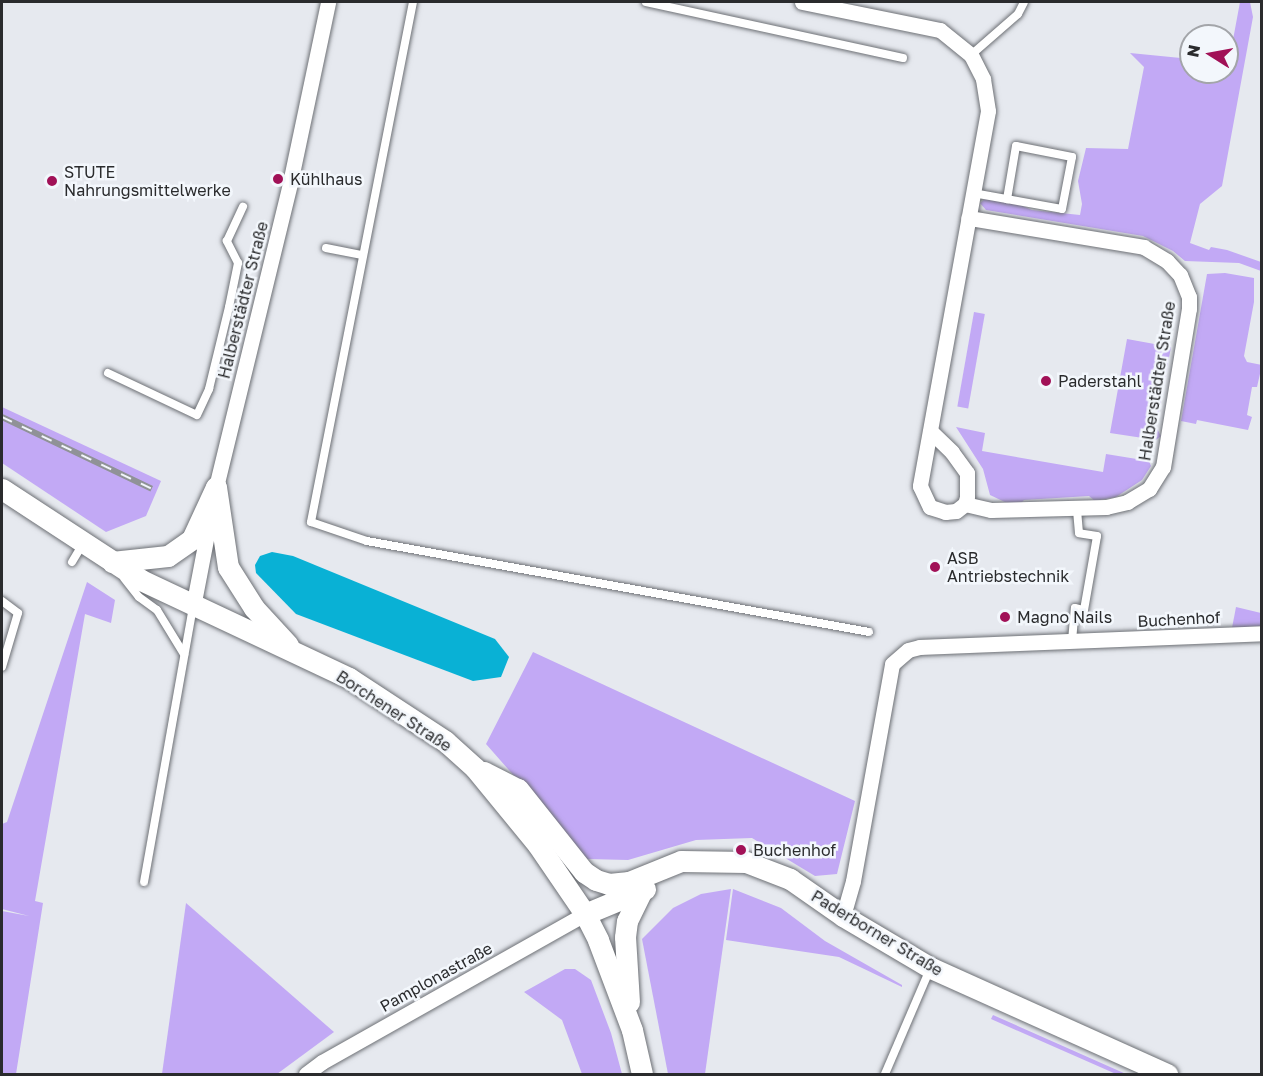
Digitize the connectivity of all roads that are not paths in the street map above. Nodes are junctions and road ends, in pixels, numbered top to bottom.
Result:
1 (328, 2) edge
2 (413, 2) edge
3 (646, 2) edge
4 (802, 2) edge
5 (1024, 2) edge
6 (971, 55) junction
7 (903, 58) dead end
8 (973, 194) junction
9 (1007, 199) junction
10 (243, 207) dead end
11 (968, 218) junction
12 (326, 248) dead end
13 (362, 255) junction
14 (108, 374) dead end
15 (930, 431) junction
16 (216, 487) junction
17 (2, 489) edge
18 (965, 504) junction
19 (1077, 509) junction
20 (84, 543) junction
21 (72, 562) dead end
22 (112, 562) junction
23 (2, 601) edge
24 (193, 607) junction
25 (869, 632) dead end
26 (1262, 633) edge
27 (1071, 643) junction
28 (295, 652) junction
29 (184, 654) junction
30 (2, 668) edge
31 (475, 768) junction
32 (700, 861) junction
33 (144, 882) dead end
34 (642, 890) junction
35 (585, 914) junction
36 (843, 916) junction
37 (931, 968) junction
38 (632, 1030) junction
39 (306, 1074) edge
40 (642, 1074) edge
41 (885, 1074) edge
42 (1167, 1074) edge

1 - 16 street, Halberstädter Straße
2 - 13 lane
3 - 7 lane
4 - 6 street, Halberstädter Straße
5 - 6 lane
6 - 8 street, Halberstädter Straße
8 - 9 lane
8 - 11 street, Halberstädter Straße
9 - 9 lane
10 - 14 lane
11 - 15 street, Halberstädter Straße
11 - 19 street, Halberstädter Straße
12 - 13 lane
13 - 25 lane
15 - 18 street
15 - 18 street, Halberstädter Straße
16 - 22 main road
16 - 24 street, Halberstädter Straße
16 - 28 main road
17 - 20 main road, Borchener Straße
18 - 19 street, Halberstädter Straße
19 - 27 lane
20 - 21 lane
20 - 22 main road, Borchener Straße
22 - 24 main road, Borchener Straße
22 - 29 lane
23 - 30 lane
24 - 28 main road, Borchener Straße
24 - 29 lane
26 - 27 street, Buchenhof
27 - 36 street, Buchenhof
28 - 31 main road, Borchener Straße
29 - 33 lane
31 - 32 main road
31 - 35 main road, Borchener Straße
32 - 34 main road, Paderborner Straße
32 - 36 main road, Paderborner Straße
34 - 35 main road, Paderborner Straße
34 - 38 main road
35 - 38 main road, Borchener Straße
35 - 39 street, Pamplonastraße
36 - 37 main road, Paderborner Straße
37 - 41 lane
37 - 42 main road, Paderborner Straße
38 - 40 main road, Borchener Straße

